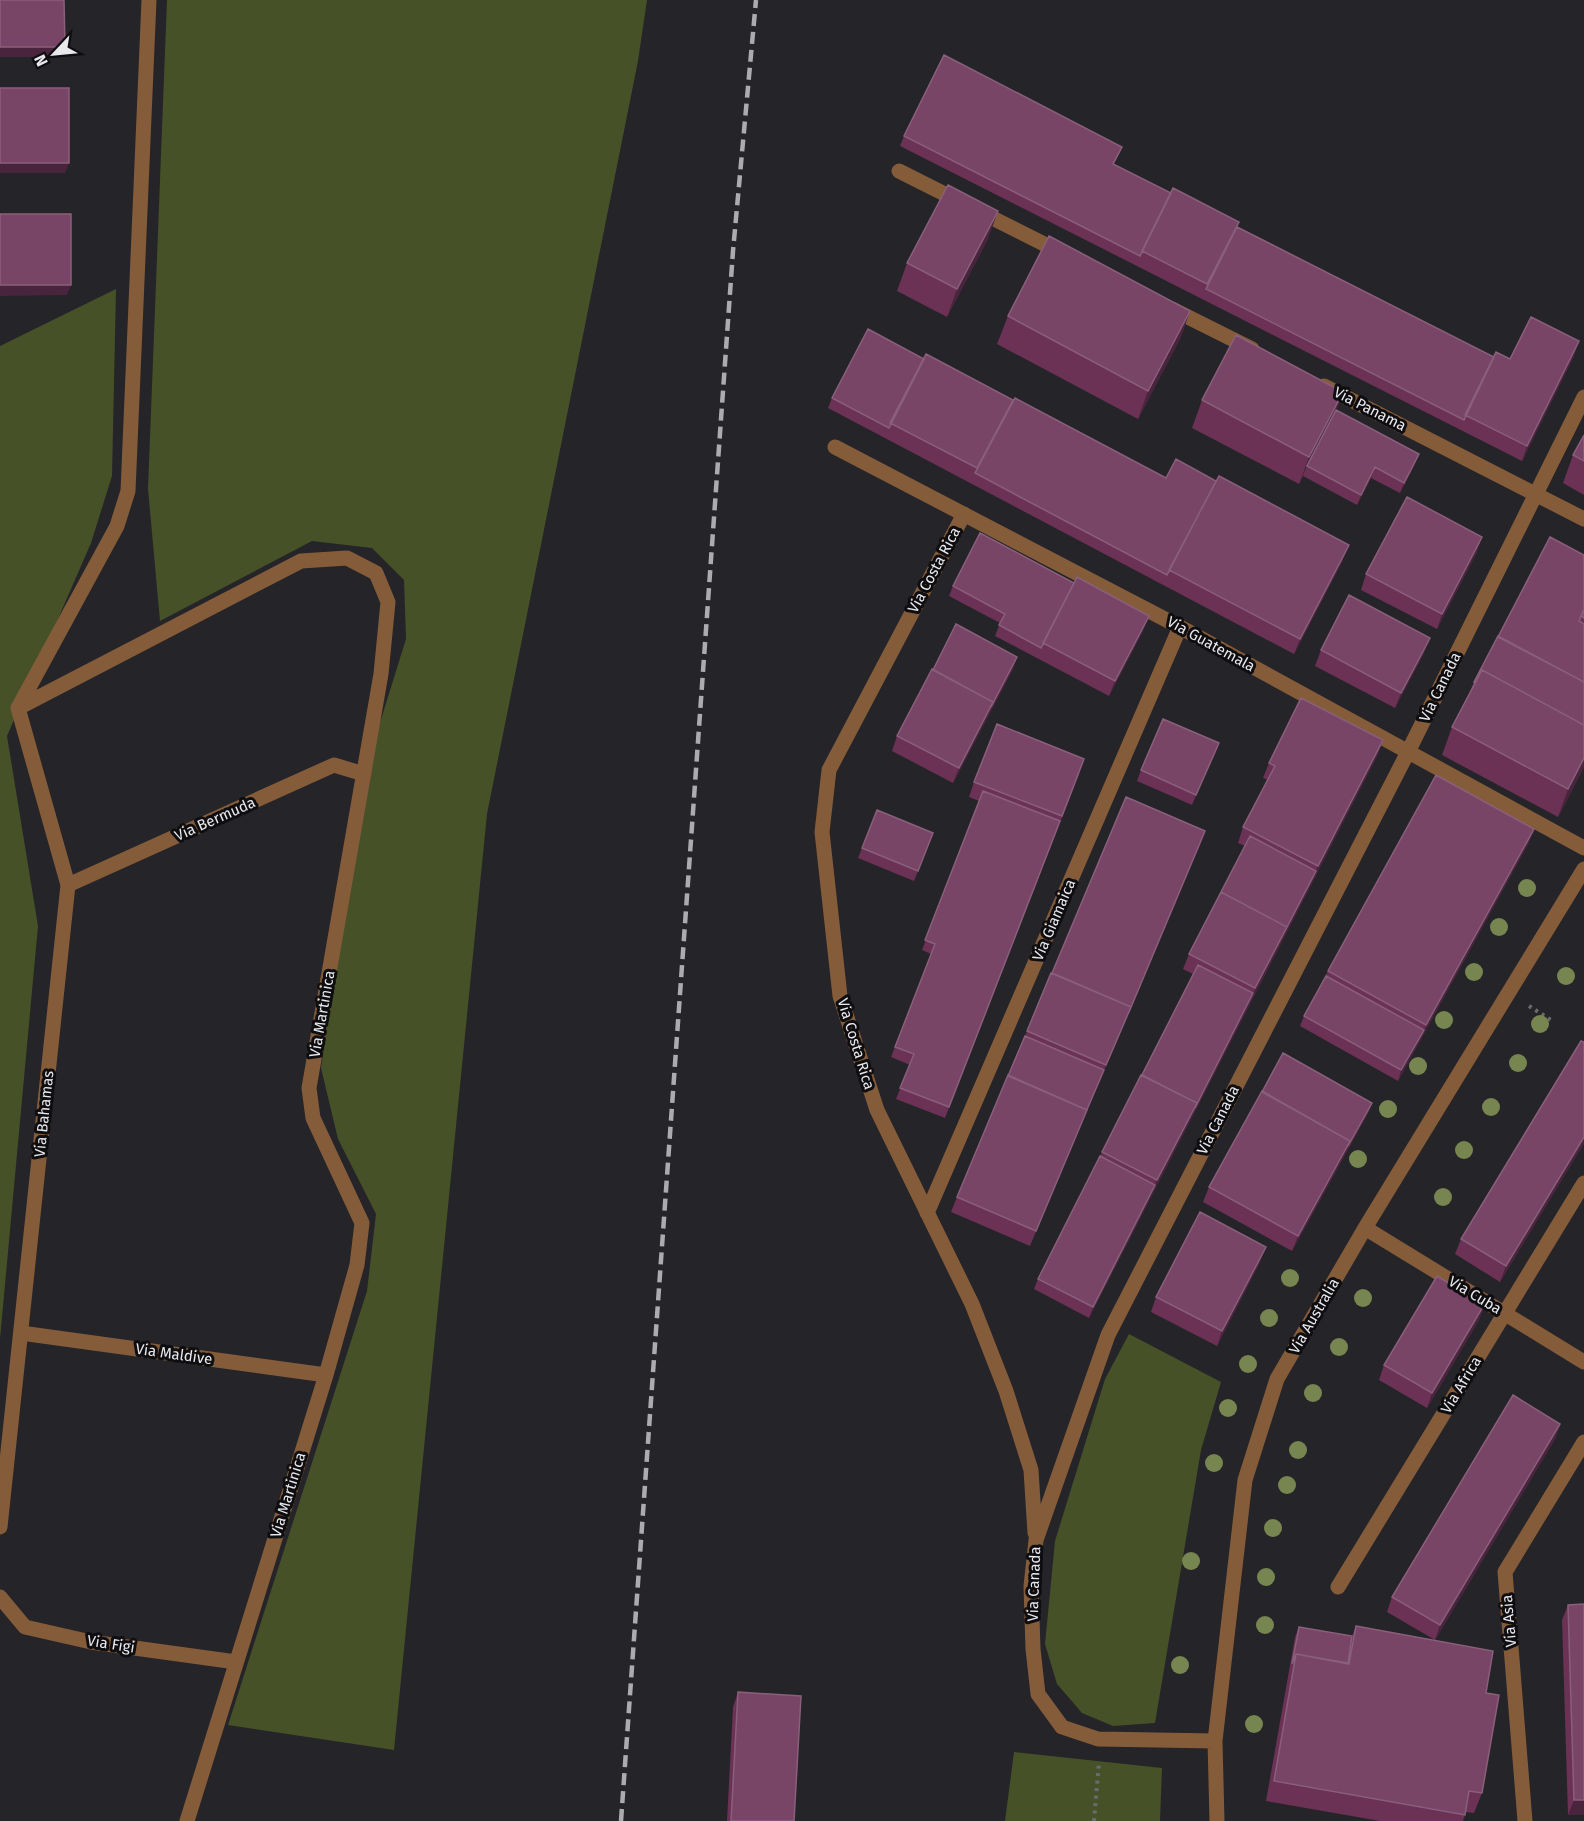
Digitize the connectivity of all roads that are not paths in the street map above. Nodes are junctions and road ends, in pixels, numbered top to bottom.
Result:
1 (149, 0) edge
2 (898, 171) dead end
3 (1079, 262) edge
4 (1153, 300) edge
5 (1270, 359) edge
6 (1313, 380) edge
7 (1584, 397) edge
8 (835, 447) dead end
9 (1536, 493) junction
10 (964, 514) junction
11 (1584, 519) edge
12 (1180, 627) junction
13 (18, 708) junction
14 (1408, 752) junction
15 (364, 774) junction
16 (1584, 848) edge
17 (1584, 869) edge
18 (68, 885) junction
19 (1584, 1183) edge
20 (927, 1213) junction
21 (1365, 1228) junction
22 (1505, 1313) junction
23 (21, 1333) junction
24 (1584, 1362) edge
25 (326, 1375) junction
26 (1584, 1442) edge
27 (0, 1527) edge
28 (1036, 1540) junction
29 (1338, 1587) dead end
30 (0, 1597) edge
31 (236, 1662) junction
32 (1215, 1742) junction
33 (187, 1821) edge
34 (1217, 1821) edge
35 (1525, 1821) edge

1 - 13 street
2 - 3 street
4 - 5 street
6 - 9 street, Via Panama
7 - 9 street, Via Canada
8 - 10 street, Via Guatemala
9 - 11 street, Via Panama
9 - 14 street, Via Canada
10 - 12 street, Via Guatemala
10 - 20 street, Via Costa Rica
12 - 14 street, Via Guatemala
12 - 20 street, Via Giamaica
13 - 15 street, Via Martinica
13 - 18 street, Via Bahamas
14 - 16 street, Via Guatemala
14 - 28 street, Via Canada
15 - 18 street, Via Bermuda
15 - 25 street, Via Martinica
17 - 21 street, Via Australia
18 - 23 street, Via Bahamas
19 - 22 street, Via Africa
20 - 28 street, Via Costa Rica
21 - 22 street, Via Cuba
21 - 32 street, Via Australia
22 - 24 street, Via Cuba
22 - 29 street, Via Africa
23 - 25 street, Via Maldive
23 - 27 street, Via Bahamas
25 - 31 street, Via Martinica
26 - 35 street, Via Asia
28 - 32 street, Via Canada
30 - 31 street, Via Figi
31 - 33 street, Via Martinica
32 - 34 street, Via Australia

